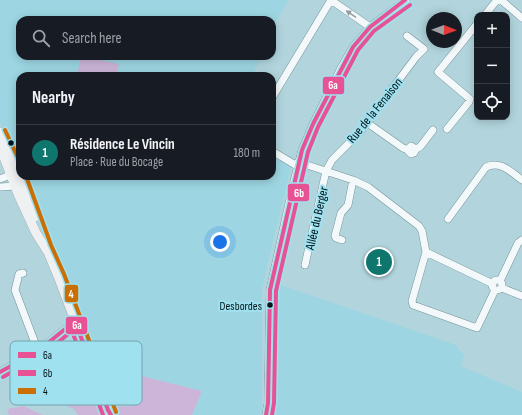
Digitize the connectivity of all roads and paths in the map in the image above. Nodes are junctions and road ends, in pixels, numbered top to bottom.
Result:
1 (331, 0) edge
2 (405, 0) edge
3 (497, 0) edge
4 (501, 0) edge
5 (487, 12) edge
6 (522, 18) edge
7 (370, 27) junction
8 (474, 28) edge
9 (407, 36) dead end
10 (276, 91) edge
11 (366, 122) junction
12 (447, 128) dead end
13 (433, 130) dead end
14 (0, 132) edge
15 (0, 147) edge
16 (276, 153) edge
17 (298, 164) junction
18 (326, 171) junction
19 (0, 179) edge
20 (16, 180) junction
21 (354, 180) junction
22 (522, 180) edge
23 (0, 187) edge
24 (448, 218) dead end
25 (342, 240) dead end
26 (522, 240) edge
27 (426, 252) junction
28 (305, 265) dead end
29 (23, 273) dead end
30 (497, 285) junction
31 (522, 296) edge
32 (75, 321) junction
33 (34, 341) edge
34 (50, 341) edge
35 (82, 341) edge
36 (10, 366) edge
37 (0, 372) edge
38 (268, 403) junction
39 (266, 415) edge
40 (270, 415) edge

7 -> 1 street
1 - 10 street
2 - 7 street
3 - 5 street
4 - 6 street
7 - 17 street
8 - 12 street
9 - 11 street, Rue de la Fenaison
11 - 13 street
11 - 18 street, Rue de la Fenaison
14 - 20 main road
15 - 20 main road
16 - 17 street
17 - 18 street
17 - 38 street
18 - 21 street
18 - 28 street, Allée du Berger
19 - 20 street
20 - 23 street
20 - 32 main road
21 - 25 street
21 - 27 street
22 - 24 street
26 - 30 street
27 - 30 street
27 - 30 street
29 - 33 street
30 - 31 street
32 - 34 street
32 - 35 main road
36 - 37 street
38 - 39 street
38 - 40 street

